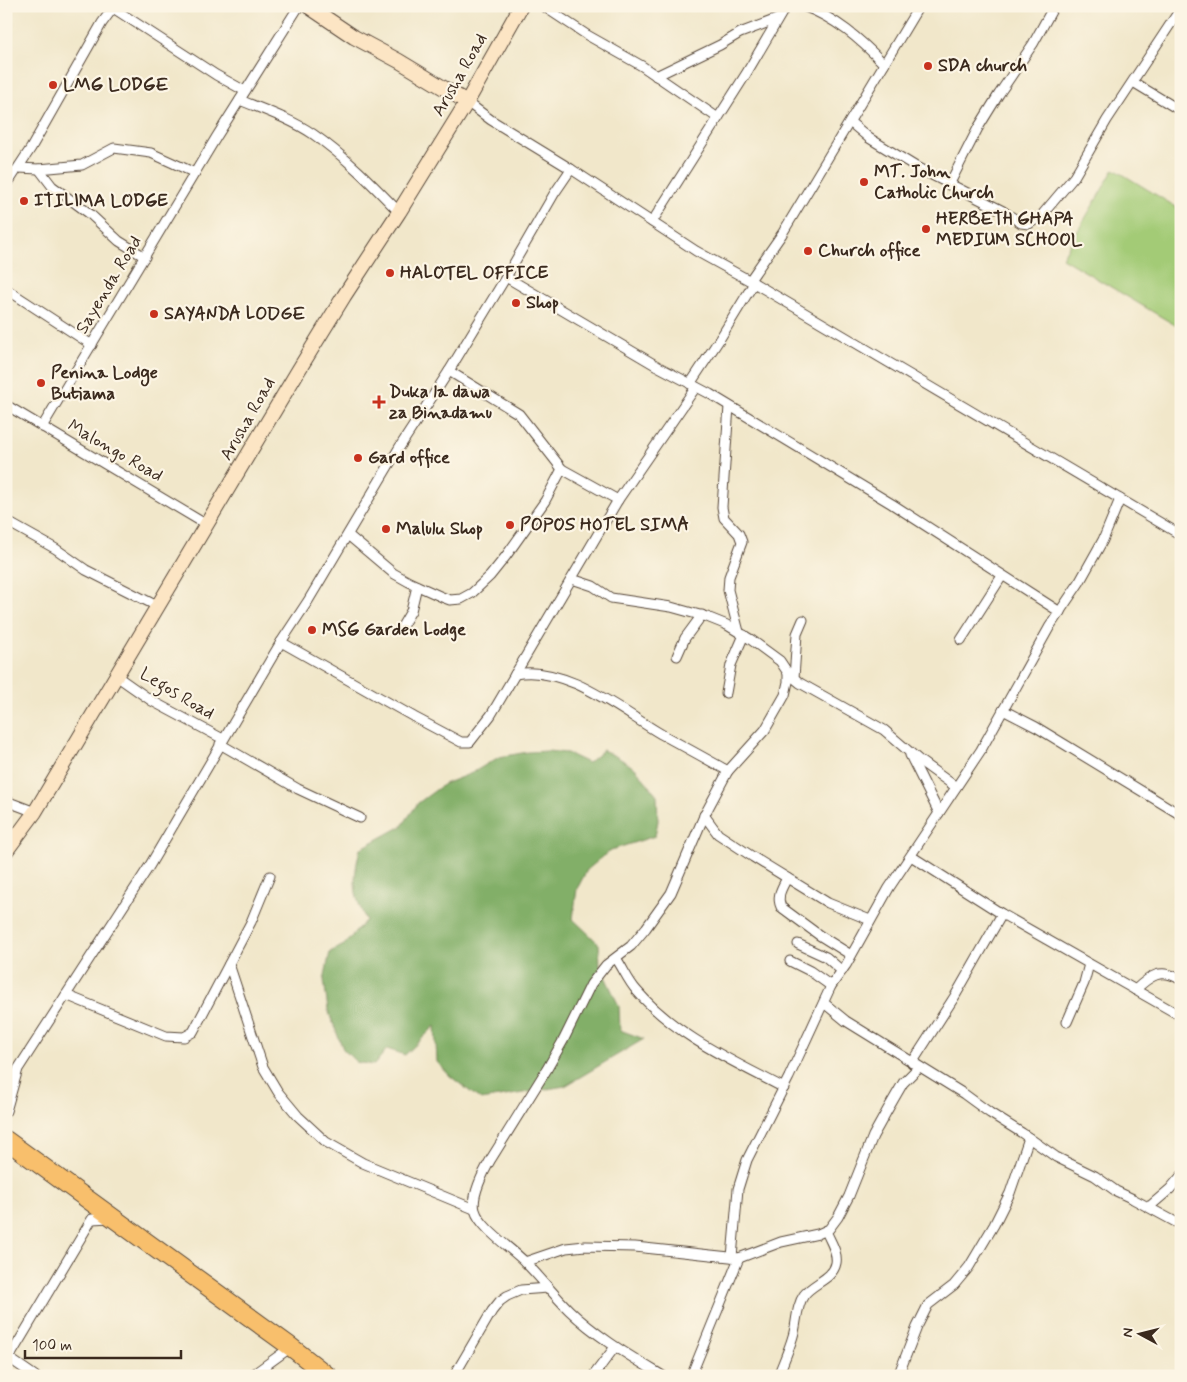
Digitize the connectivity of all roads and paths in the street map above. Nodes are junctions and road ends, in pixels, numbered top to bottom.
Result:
1 (299, 6) edge
2 (308, 6) edge
3 (521, 6) edge
4 (543, 6) edge
5 (786, 6) edge
6 (803, 6) edge
7 (919, 6) edge
8 (1054, 6) edge
9 (111, 7) edge
10 (1181, 8) edge
11 (777, 19) junction
12 (884, 64) junction
13 (656, 76) junction
14 (1133, 82) junction
15 (245, 91) junction
16 (240, 100) junction
17 (467, 102) junction
18 (1181, 112) edge
19 (718, 118) junction
20 (850, 122) junction
21 (19, 168) junction
22 (39, 169) junction
23 (571, 169) junction
24 (196, 173) junction
25 (949, 185) junction
26 (6, 186) edge
27 (399, 212) junction
28 (652, 222) junction
29 (145, 257) junction
30 (506, 277) junction
31 (752, 281) junction
32 (6, 289) edge
33 (92, 345) junction
34 (449, 372) junction
35 (693, 385) junction
36 (6, 404) edge
37 (729, 406) junction
38 (42, 427) junction
39 (562, 469) junction
40 (1120, 499) junction
41 (618, 500) junction
42 (6, 521) edge
43 (1181, 523) edge
44 (207, 525) junction
45 (1178, 533) edge
46 (348, 535) junction
47 (1002, 576) junction
48 (572, 580) junction
49 (417, 586) junction
50 (157, 606) junction
51 (1060, 612) junction
52 (702, 615) junction
53 (803, 620) dead end
54 (401, 628) dead end
55 (741, 634) junction
56 (961, 640) dead end
57 (281, 642) junction
58 (677, 656) dead end
59 (515, 674) junction
60 (115, 676) junction
61 (791, 676) junction
62 (726, 693) dead end
63 (1004, 710) junction
64 (221, 742) junction
65 (908, 751) junction
66 (728, 771) junction
67 (956, 787) junction
68 (6, 801) edge
69 (35, 812) junction
70 (939, 813) junction
71 (704, 815) junction
72 (1181, 815) edge
73 (360, 818) dead end
74 (6, 851) edge
75 (911, 856) junction
76 (270, 876) dead end
77 (787, 878) junction
78 (1002, 914) junction
79 (870, 920) junction
80 (798, 944) dead end
81 (850, 955) junction
82 (616, 958) junction
83 (790, 961) dead end
84 (229, 964) junction
85 (1089, 964) junction
86 (842, 971) junction
87 (1181, 980) edge
88 (831, 986) junction
89 (1135, 990) junction
90 (66, 995) junction
91 (824, 1003) junction
92 (1181, 1016) edge
93 (1066, 1022) dead end
94 (916, 1065) junction
95 (784, 1088) junction
96 (6, 1112) edge
97 (1029, 1138) junction
98 (6, 1140) edge
99 (1181, 1176) edge
100 (1149, 1208) junction
101 (474, 1209) junction
102 (115, 1218) junction
103 (1181, 1225) edge
104 (826, 1230) junction
105 (736, 1258) junction
106 (525, 1262) junction
107 (548, 1288) junction
108 (291, 1347) junction
109 (615, 1347) junction
110 (8, 1357) edge
111 (35, 1376) edge
112 (251, 1376) edge
113 (328, 1376) edge
114 (454, 1376) edge
115 (594, 1376) edge
116 (663, 1376) edge
117 (691, 1376) edge
118 (778, 1376) edge
119 (898, 1376) edge

1 - 15 street, Sayenda Road
2 - 17 main road
3 - 17 main road, Arusha Road
4 - 13 street
5 - 11 street
6 - 12 street
7 - 12 street
8 - 25 street
9 - 15 street
9 - 21 street
10 - 14 street
11 - 13 street
11 - 19 street
12 - 20 street
13 - 19 street
14 - 18 street
14 - 25 street
15 - 16 street, Sayenda Road
16 - 24 street, Sayenda Road
16 - 27 street
17 - 23 street
17 - 27 main road, Arusha Road
19 - 28 street
20 - 25 street
20 - 31 street
21 - 22 street
21 - 26 street
22 - 24 street
22 - 29 street
23 - 28 street
23 - 30 street
24 - 29 street, Sayenda Road
27 - 44 main road, Arusha Road
28 - 31 street
29 - 33 street, Sayenda Road
30 - 34 street
30 - 35 street
31 - 35 street
31 - 40 street
32 - 33 street
33 - 38 street, Sayenda Road
34 - 39 street
34 - 46 street
35 - 37 street
35 - 41 street
36 - 38 street, Malongo Road
37 - 47 street
37 - 55 street
38 - 44 street, Malongo Road
39 - 41 street
39 - 49 street
40 - 45 street
40 - 51 street
41 - 48 street
42 - 50 street
43 - 45 street
44 - 50 main road, Arusha Road
46 - 49 street
46 - 57 street
47 - 51 street
47 - 56 street
48 - 52 street
48 - 59 street
49 - 54 street
50 - 60 main road, Arusha Road
51 - 63 street
52 - 55 street
52 - 58 street
53 - 61 street
55 - 61 street
55 - 62 street
57 - 59 street
57 - 64 street
59 - 66 street
60 - 64 street, Legos Road
60 - 69 main road, Arusha Road
61 - 65 street
61 - 66 street
63 - 67 street
63 - 72 street
64 - 73 street, Legos Road
64 - 90 street
65 - 67 street
65 - 70 street
66 - 71 street
67 - 70 street
68 - 69 street
69 - 74 main road, Arusha Road
70 - 75 street
71 - 77 street
71 - 82 street
75 - 78 street
75 - 79 street
76 - 84 street
77 - 79 street
77 - 81 street
78 - 85 street
78 - 94 street
79 - 81 street
80 - 86 street
81 - 86 street
82 - 95 street
82 - 101 street
83 - 88 street
84 - 90 street
84 - 101 street
85 - 89 street
85 - 93 street
86 - 88 street
87 - 89 street
88 - 91 street
89 - 92 street
90 - 96 street
91 - 94 street
91 - 95 street
94 - 97 street
94 - 104 street
95 - 105 street
97 - 100 street
97 - 119 street
98 - 102 highway
99 - 100 street
100 - 103 street
101 - 106 street
102 - 108 highway
102 - 110 street
104 - 105 street
104 - 118 street
105 - 106 street
105 - 117 street
106 - 107 street
107 - 109 street
107 - 114 street
108 - 112 street
108 - 113 highway
109 - 115 street
109 - 116 street
110 - 111 street

